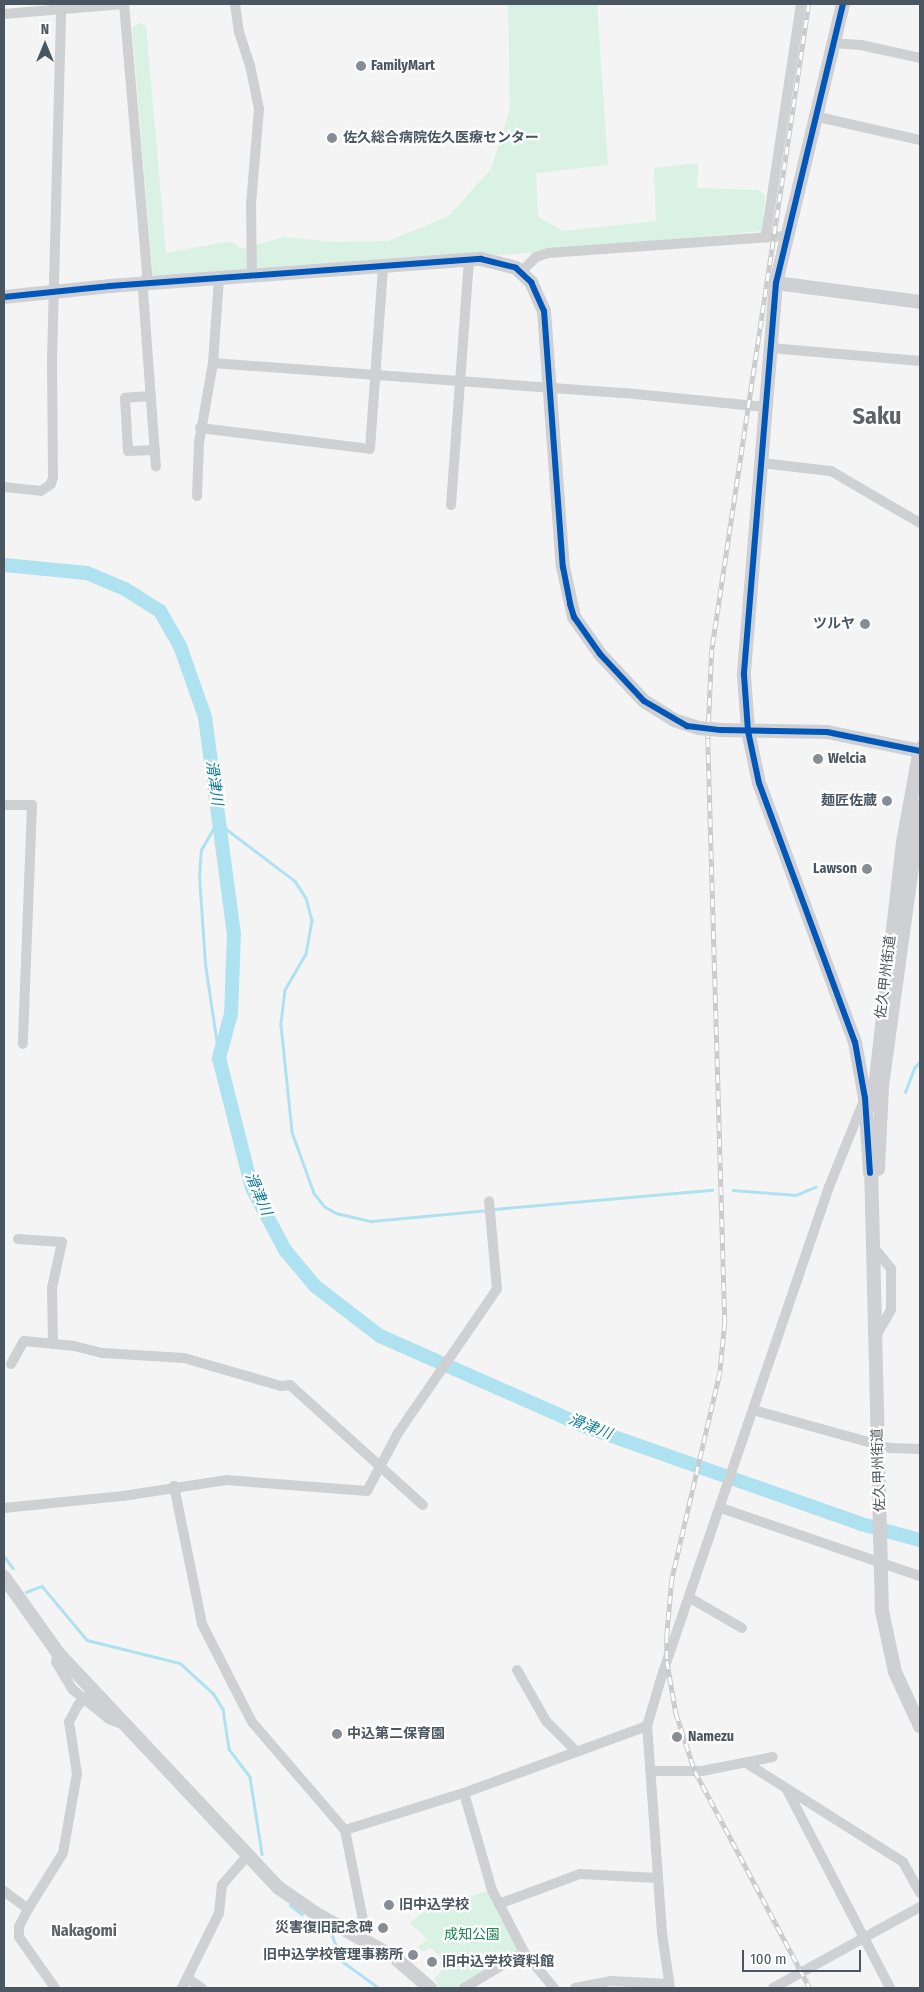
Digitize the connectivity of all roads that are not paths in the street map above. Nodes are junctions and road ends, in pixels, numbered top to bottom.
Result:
1 (124, 4) edge
2 (235, 4) edge
3 (801, 4) edge
4 (843, 4) edge
5 (61, 9) junction
6 (4, 14) edge
7 (832, 43) junction
8 (920, 58) edge
9 (814, 116) junction
10 (920, 140) edge
11 (766, 235) junction
12 (785, 236) junction
13 (469, 260) junction
14 (383, 266) junction
15 (521, 272) junction
16 (252, 276) junction
17 (219, 279) junction
18 (145, 283) junction
19 (776, 283) junction
20 (54, 291) junction
21 (4, 297) edge
22 (920, 302) edge
23 (771, 348) junction
24 (920, 361) edge
25 (213, 363) junction
26 (376, 376) junction
27 (460, 382) junction
28 (550, 387) junction
29 (151, 396) junction
30 (766, 406) junction
31 (200, 428) junction
32 (155, 450) junction
33 (761, 463) junction
34 (156, 467) dead end
35 (4, 487) edge
36 (197, 496) dead end
37 (451, 504) dead end
38 (920, 523) edge
39 (748, 731) junction
40 (920, 750) edge
41 (4, 805) edge
42 (920, 807) edge
43 (23, 1044) dead end
44 (869, 1093) junction
45 (880, 1115) junction
46 (490, 1207) dead end
47 (874, 1208) junction
48 (18, 1239) dead end
49 (53, 1344) junction
50 (11, 1364) dead end
51 (753, 1410) junction
52 (878, 1443) junction
53 (920, 1449) edge
54 (381, 1467) junction
55 (174, 1486) junction
56 (423, 1504) dead end
57 (722, 1506) junction
58 (4, 1508) edge
59 (881, 1561) junction
60 (920, 1576) edge
61 (4, 1577) edge
62 (690, 1598) junction
63 (742, 1628) dead end
64 (517, 1670) dead end
65 (88, 1695) junction
66 (647, 1726) junction
67 (920, 1726) edge
68 (576, 1751) junction
69 (773, 1757) dead end
70 (748, 1764) junction
71 (650, 1771) junction
72 (786, 1788) junction
73 (464, 1793) junction
74 (345, 1830) junction
75 (247, 1856) junction
76 (658, 1878) junction
77 (4, 1891) edge
78 (920, 1893) edge
79 (499, 1904) junction
80 (920, 1908) edge
81 (28, 1909) junction
82 (363, 1937) junction
83 (862, 1938) junction
84 (524, 1952) junction
85 (187, 1978) junction
86 (669, 1986) edge
87 (55, 1988) edge
88 (182, 1988) edge
89 (202, 1988) edge
90 (430, 1988) edge
91 (464, 1988) edge
92 (554, 1988) edge
93 (575, 1988) edge
94 (773, 1988) edge
95 (890, 1988) edge

1 - 5 street
1 - 18 street
2 - 16 street
3 - 11 street
4 - 7 street
5 - 6 street
5 - 20 street
7 - 8 street
7 - 9 street
9 - 10 street
9 - 12 street
11 - 12 street
11 - 15 street
12 - 19 street
13 - 14 street
13 - 15 street
13 - 27 street
14 - 16 street
14 - 26 street
15 - 28 street
16 - 17 street
17 - 18 street
17 - 25 street
18 - 20 street
18 - 29 street
19 - 22 street
19 - 23 street
20 - 21 street
20 - 35 street
23 - 24 street
23 - 30 street
25 - 26 street
25 - 31 street
26 - 27 street
26 - 31 street
27 - 28 street
27 - 37 street
28 - 30 street
28 - 39 street, bridge
29 - 32 street
29 - 32 street
30 - 33 street
31 - 36 street
32 - 34 street
33 - 38 street
33 - 39 street
39 - 40 street
39 - 44 street
40 - 44 street, 佐久甲州街道
41 - 43 street
42 - 45 street, 佐久甲州街道
44 - 45 street
44 - 47 street, 佐久甲州街道
44 - 51 street
45 - 47 street, 佐久甲州街道
46 - 54 street
47 - 52 street, 佐久甲州街道
48 - 49 street
49 - 50 street
49 - 54 street
51 - 52 street
51 - 57 street
52 - 53 street
52 - 59 street, 佐久甲州街道
54 - 55 street
54 - 56 street
55 - 58 street
55 - 74 street
57 - 59 street
57 - 62 street
59 - 60 street
59 - 67 street, 佐久甲州街道
61 - 65 street
62 - 63 street
62 - 66 street
64 - 68 street
65 - 75 street
65 - 81 street
66 - 68 street
66 - 71 street
68 - 73 street
69 - 70 street
70 - 71 street
70 - 72 street
71 - 76 street
72 - 78 street
72 - 83 street
73 - 74 street
73 - 79 street
74 - 82 street
75 - 82 street
75 - 85 street
76 - 79 street
76 - 86 street
77 - 81 street
79 - 84 street
80 - 83 street
81 - 87 street
82 - 90 street
83 - 94 street
83 - 95 street
84 - 91 street
84 - 92 street
85 - 88 street
85 - 89 street
86 - 93 street

